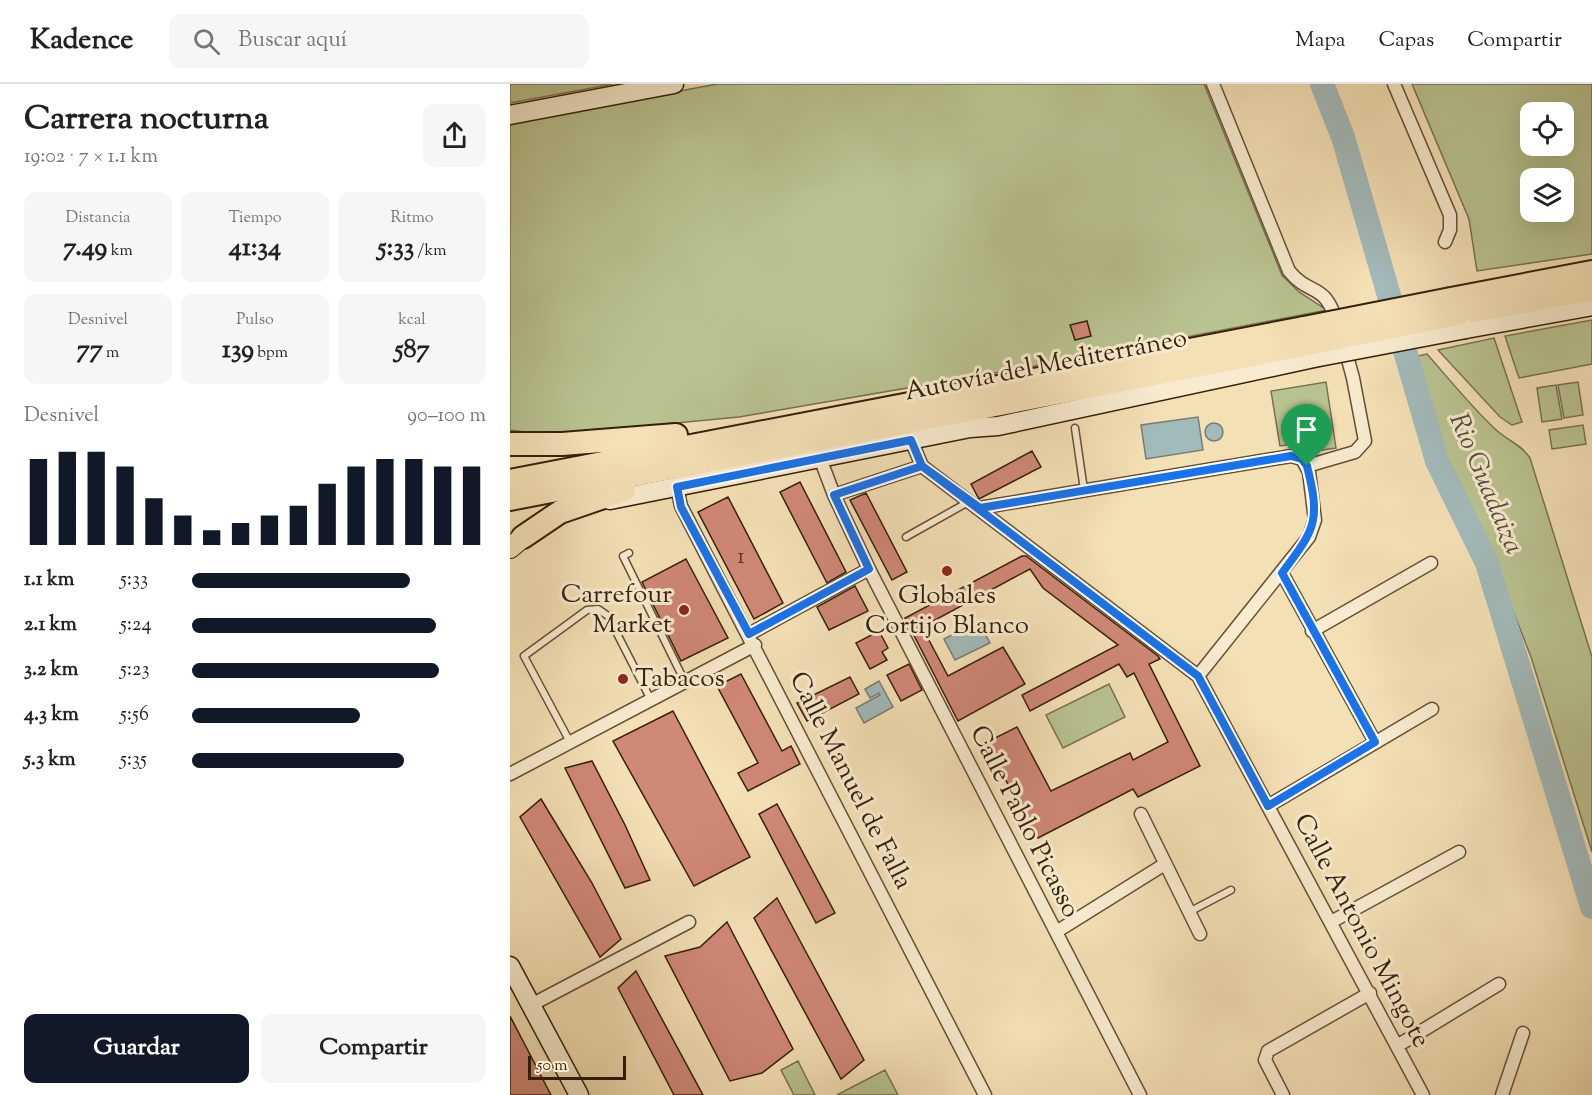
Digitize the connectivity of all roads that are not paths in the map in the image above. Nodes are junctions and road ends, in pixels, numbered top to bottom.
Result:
1 (674, 84) edge
2 (1213, 84) edge
3 (1394, 84) edge
4 (510, 115) edge
5 (1445, 242) dead end
6 (1527, 275) dead end
7 (1587, 279) edge
8 (1592, 306) edge
9 (1460, 307) junction
10 (1309, 343) junction
11 (782, 428) junction
12 (1075, 428) dead end
13 (911, 440) junction
14 (510, 444) edge
15 (820, 458) junction
16 (714, 459) junction
17 (922, 466) junction
18 (1307, 466) junction
19 (510, 481) edge
20 (677, 487) junction
21 (1084, 490) junction
22 (834, 495) junction
23 (510, 499) edge
24 (975, 505) junction
25 (906, 537) dead end
26 (517, 543) edge
27 (629, 553) dead end
28 (1431, 563) dead end
29 (869, 569) junction
30 (1282, 573) junction
31 (1312, 631) junction
32 (752, 640) junction
33 (1198, 676) junction
34 (686, 682) junction
35 (651, 700) junction
36 (1432, 709) dead end
37 (570, 742) junction
38 (1375, 742) junction
39 (510, 774) edge
40 (1268, 806) junction
41 (1141, 814) dead end
42 (1459, 852) dead end
43 (1165, 864) junction
44 (1231, 890) dead end
45 (1190, 912) junction
46 (689, 922) dead end
47 (1331, 922) junction
48 (1056, 932) junction
49 (1200, 934) dead end
50 (510, 966) edge
51 (1499, 984) dead end
52 (1370, 993) junction
53 (531, 1005) junction
54 (1523, 1033) dead end
55 (1397, 1046) junction
56 (1504, 1093) edge
57 (579, 1095) edge
58 (985, 1095) edge
59 (1140, 1095) edge
60 (1283, 1095) edge
61 (1423, 1095) edge

1 - 4 street
2 - 18 street
3 - 5 street
6 - 7 lane
7 - 9 highway, Autovía del Mediterráneo
8 - 9 street
9 - 10 highway, Autovía del Mediterráneo, bridge
9 - 10 street, bridge
10 - 11 highway, Autovía del Mediterráneo
10 - 13 street
10 - 16 highway, Autovía del Mediterráneo
11 - 14 highway
11 - 19 highway, Autovía del Mediterráneo
12 - 21 lane
13 - 15 street
13 - 17 street
15 - 20 street
15 - 22 street, Calle Pablo Picasso
16 - 23 highway, Autovía del Mediterráneo
16 - 26 highway
17 - 22 street
17 - 24 street, Calle Antonio Mingote
18 - 21 street
18 - 30 street
20 - 26 street
20 - 32 street, Calle Manuel de Falla
21 - 24 street
22 - 29 street, Calle Pablo Picasso
24 - 25 lane
24 - 33 street, Calle Antonio Mingote
27 - 34 lane
28 - 31 street
29 - 32 street
29 - 48 street, Calle Pablo Picasso
30 - 31 street
30 - 33 street
31 - 38 street
32 - 34 street
32 - 58 street, Calle Manuel de Falla
33 - 40 street, Calle Antonio Mingote
34 - 35 street
35 - 37 street
35 - 37 lane
36 - 38 street
37 - 39 street
38 - 40 street
40 - 47 street, Calle Antonio Mingote
41 - 43 street
42 - 47 street
43 - 45 street
43 - 48 street
44 - 45 lane
45 - 49 street
46 - 53 street
47 - 52 street, Calle Antonio Mingote
48 - 59 street, Calle Pablo Picasso
50 - 53 street
51 - 55 street
52 - 55 street, Calle Antonio Mingote
52 - 60 street
53 - 57 street
54 - 56 street
55 - 61 street, Calle Antonio Mingote

